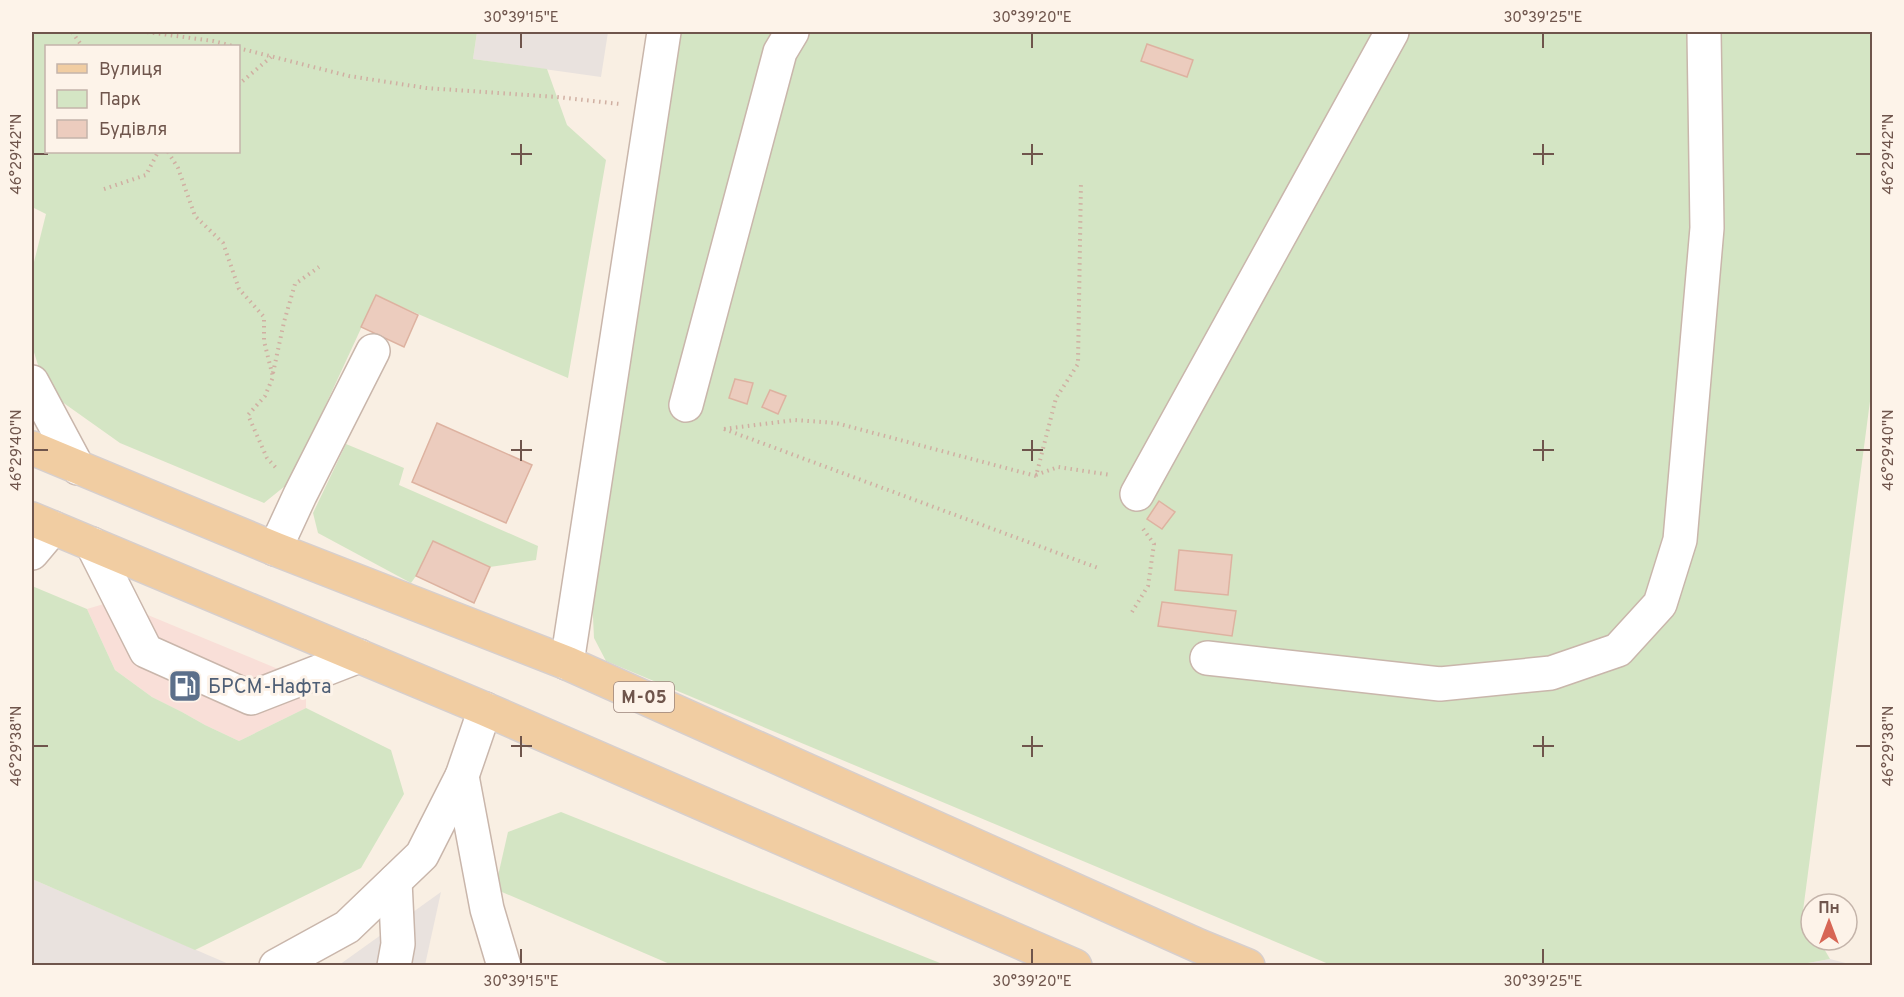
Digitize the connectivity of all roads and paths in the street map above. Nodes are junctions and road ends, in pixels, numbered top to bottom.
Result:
1 (72, 32) edge
2 (147, 32) edge
3 (664, 32) edge
4 (792, 32) edge
5 (1392, 32) edge
6 (1704, 32) edge
7 (81, 45) edge
8 (229, 45) edge
9 (240, 49) edge
10 (272, 57) junction
11 (240, 83) edge
12 (652, 108) junction
13 (157, 153) edge
14 (169, 153) edge
15 (1081, 181) dead end
16 (104, 189) dead end
17 (319, 267) dead end
18 (373, 351) dead end
19 (273, 377) junction
20 (32, 382) edge
21 (686, 405) dead end
22 (32, 448) edge
23 (78, 468) junction
24 (1036, 476) junction
25 (1139, 489) junction
26 (300, 495) junction
27 (42, 523) edge
28 (92, 544) junction
29 (275, 549) junction
30 (32, 554) edge
31 (1098, 568) dead end
32 (1132, 612) dead end
33 (359, 656) junction
34 (1207, 658) dead end
35 (567, 663) junction
36 (485, 709) junction
37 (462, 776) junction
38 (395, 881) junction
39 (276, 966) edge
40 (394, 966) edge
41 (504, 966) edge
42 (1075, 966) edge
43 (1248, 966) edge

1 - 7 path
2 - 8 path
3 - 12 street
4 - 21 street
5 - 25 street
6 - 34 street
9 - 10 path
10 - 11 path
10 - 12 path
12 - 35 street
13 - 16 path
14 - 19 path
15 - 24 path
17 - 19 path
18 - 26 street
19 - 26 path
20 - 23 street
22 - 23 main road, М-05
23 - 29 main road, М-05
24 - 25 path
24 - 31 path
25 - 32 path
26 - 29 street
27 - 28 main road
27 - 30 street
28 - 33 main road
28 - 33 street
29 - 35 main road, М-05
33 - 36 main road
35 - 43 main road, М-05
36 - 37 street
36 - 42 main road
37 - 38 street
37 - 41 street
38 - 39 street
38 - 40 street

